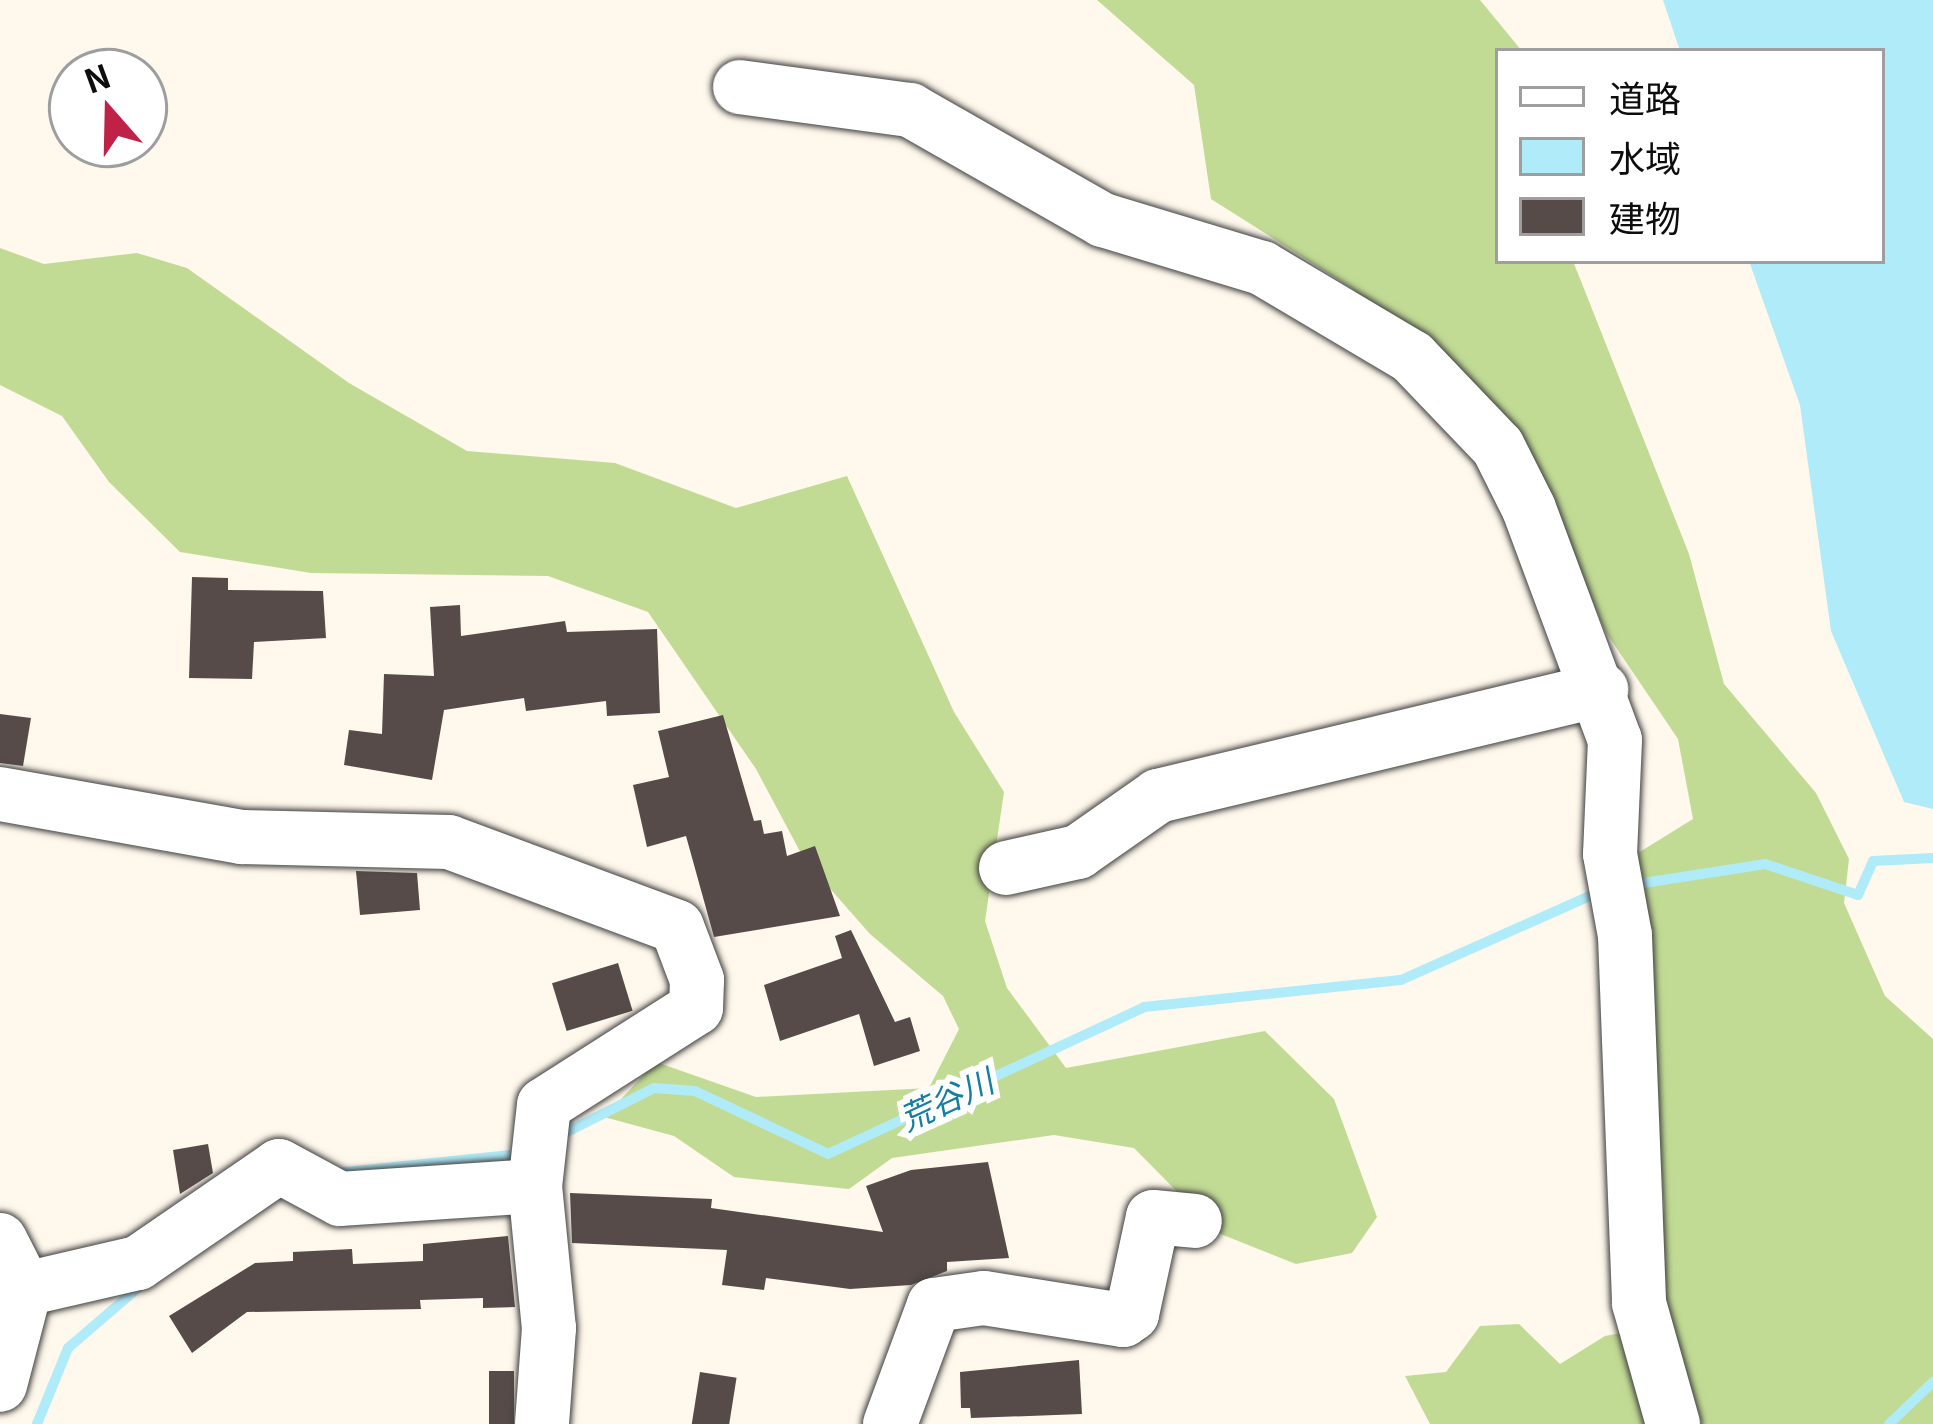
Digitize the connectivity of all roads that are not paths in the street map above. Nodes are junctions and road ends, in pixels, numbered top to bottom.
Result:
1 (740, 87) dead end
2 (1601, 690) junction
3 (0, 794) edge
4 (1006, 868) dead end
5 (535, 1186) junction
6 (1195, 1221) dead end
7 (0, 1240) edge
8 (25, 1289) junction
9 (0, 1385) edge
10 (542, 1424) edge
11 (890, 1424) edge
12 (1673, 1424) edge

1 - 2 street
2 - 4 street
2 - 12 street
3 - 5 street
5 - 8 street
5 - 10 street
6 - 11 street
7 - 8 street
8 - 9 street

